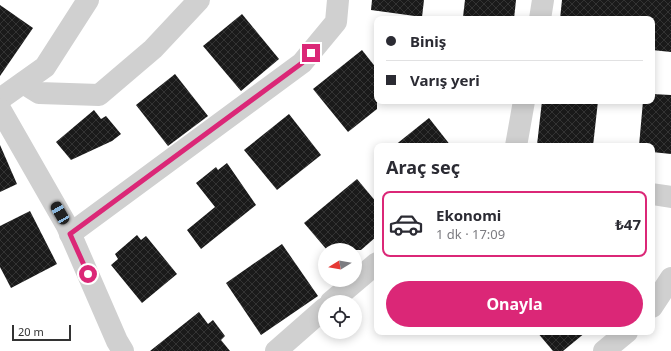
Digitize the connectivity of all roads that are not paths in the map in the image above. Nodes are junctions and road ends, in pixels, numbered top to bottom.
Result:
1 (88, 0) edge
2 (199, 0) edge
3 (338, 0) edge
4 (543, 0) edge
5 (540, 16) edge
6 (23, 83) junction
7 (0, 100) edge
8 (523, 104) edge
9 (0, 109) edge
10 (517, 143) edge
11 (655, 194) edge
12 (671, 197) edge
13 (70, 234) junction
14 (374, 266) edge
15 (671, 278) edge
16 (340, 295) edge
17 (655, 302) edge
18 (318, 314) edge
19 (623, 335) edge
20 (123, 351) edge
21 (276, 351) edge
22 (604, 351) edge

1 - 6 street
2 - 6 street
3 - 13 street
4 - 5 street
6 - 7 street
8 - 10 street
9 - 13 street
11 - 12 street
13 - 20 street
14 - 16 street
15 - 17 street
18 - 21 street
19 - 22 street

